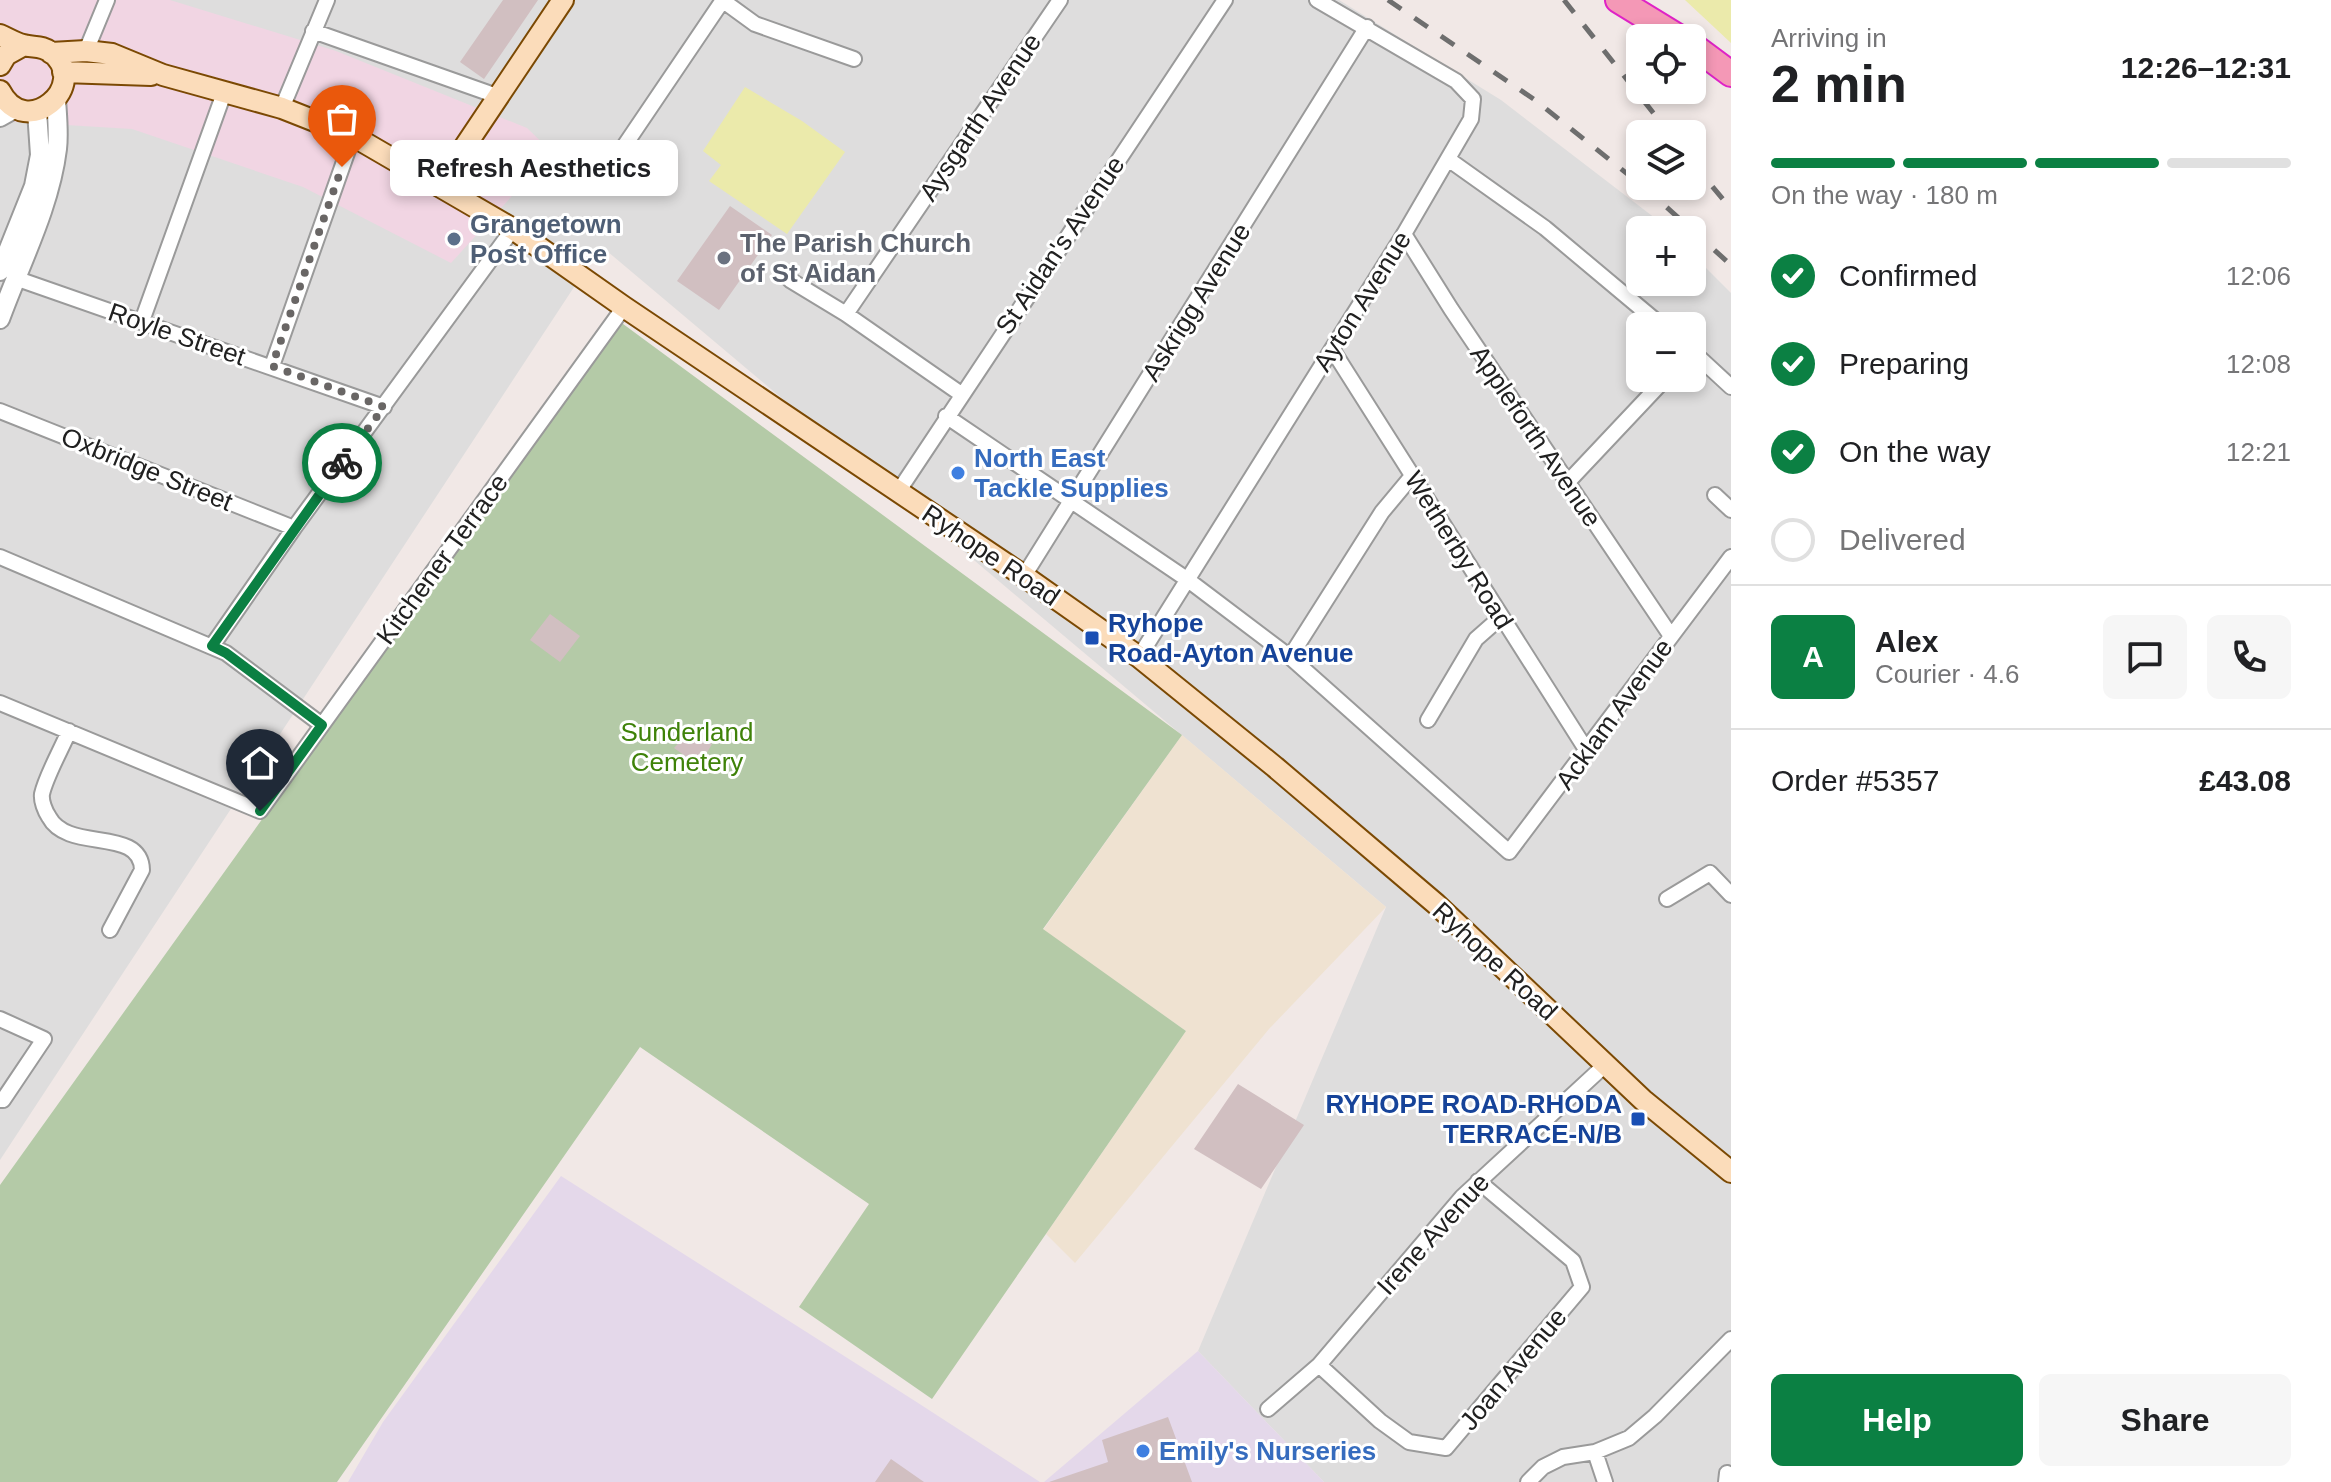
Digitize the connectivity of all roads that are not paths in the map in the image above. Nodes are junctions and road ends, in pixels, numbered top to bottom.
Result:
1 (107, 0) edge
2 (327, 0) edge
3 (563, 0) edge
4 (723, 0) edge
5 (1060, 0) edge
6 (1225, 0) edge
7 (1317, 0) edge
8 (1618, 0) edge
9 (1657, 24) edge
10 (1367, 27) junction
11 (313, 31) junction
12 (0, 35) edge
13 (24, 45) junction
14 (86, 51) junction
15 (51, 53) junction
16 (1706, 55) edge
17 (854, 59) dead end
18 (0, 65) edge
19 (63, 72) junction
20 (1731, 74) edge
21 (163, 75) junction
22 (224, 93) junction
23 (497, 96) junction
24 (56, 99) junction
25 (3, 101) edge
26 (282, 108) junction
27 (37, 111) junction
28 (353, 136) junction
29 (1448, 159) junction
30 (608, 170) dead end
31 (439, 185) junction
32 (513, 229) junction
33 (1404, 234) junction
34 (8, 274) edge
35 (790, 280) dead end
36 (624, 307) junction
37 (1645, 312) edge
38 (846, 314) junction
39 (0, 319) edge
40 (142, 321) junction
41 (1332, 349) junction
42 (1706, 364) edge
43 (272, 366) junction
44 (1731, 387) edge
45 (1653, 392) edge
46 (961, 394) junction
47 (384, 407) junction
48 (0, 411) edge
49 (946, 416) junction
50 (1412, 476) junction
51 (1567, 483) junction
52 (898, 492) junction
53 (1715, 495) dead end
54 (1073, 500) junction
55 (1731, 510) edge
56 (294, 528) junction
57 (0, 557) edge
58 (1731, 557) edge
59 (1024, 576) junction
60 (1188, 580) junction
61 (1501, 617) junction
62 (1671, 636) junction
63 (212, 646) junction
64 (1139, 657) junction
65 (1290, 657) junction
66 (0, 703) edge
67 (1428, 720) dead end
68 (322, 725) junction
69 (69, 731) junction
70 (1587, 751) junction
71 (1731, 895) edge
72 (1667, 899) dead end
73 (110, 930) dead end
74 (0, 1019) edge
75 (1605, 1065) junction
76 (0, 1100) edge
77 (1731, 1172) edge
78 (1478, 1181) junction
79 (1731, 1339) edge
80 (1319, 1365) junction
81 (1268, 1409) dead end
82 (1595, 1452) junction
83 (1528, 1482) edge
84 (1605, 1482) edge

1 - 14 street
2 - 11 street
3 - 23 main road
4 - 17 street
4 - 30 street
5 - 38 street, Aysgarth Avenue
6 - 46 street, St Aidan's Avenue
7 - 10 street, Ayton Avenue
8 - 9 highway
10 - 29 street, Ayton Avenue
10 - 54 street, Askrigg Avenue
11 - 23 street
11 - 26 street
12 - 13 main road, Ryhope Road
13 - 15 main road, Ryhope Road
13 - 18 main road
14 - 15 main road, Ryhope Road
14 - 21 main road, Ryhope Road
15 - 19 main road
16 - 20 highway
19 - 21 main road, Ryhope Road
19 - 24 main road
21 - 22 main road, Ryhope Road
22 - 26 main road, Ryhope Road
22 - 40 street
23 - 31 main road
24 - 27 main road
24 - 34 street
25 - 27 main road
26 - 28 main road, Ryhope Road
27 - 34 street
28 - 31 main road, Ryhope Road
28 - 43 street
29 - 33 street, Ayton Avenue
29 - 37 street
31 - 32 main road, Ryhope Road
32 - 36 main road, Ryhope Road
32 - 47 street
33 - 41 street, Ayton Avenue
33 - 51 street, Appleforth Avenue
34 - 39 street
34 - 40 street, Royle Street
35 - 38 street
36 - 52 main road, Ryhope Road
36 - 68 street, Kitchener Terrace
38 - 46 street
40 - 43 street, Royle Street
41 - 50 street, Wetherby Road
41 - 60 street, Ayton Avenue
42 - 44 street
43 - 47 street, Royle Street
45 - 51 street
46 - 49 street, St Aidan's Avenue
47 - 56 street
48 - 56 street, Oxbridge Street
49 - 52 street, St Aidan's Avenue
49 - 54 street
50 - 61 street, Wetherby Road
50 - 65 street
51 - 62 street, Appleforth Avenue
52 - 59 main road, Ryhope Road
53 - 55 street
54 - 59 street, Askrigg Avenue
54 - 60 street
56 - 63 street
57 - 63 street
58 - 62 street, Acklam Avenue
59 - 64 main road, Ryhope Road
60 - 64 street, Ayton Avenue
60 - 65 street
61 - 67 street
61 - 70 street, Wetherby Road
62 - 70 street, Acklam Avenue
63 - 68 street
64 - 75 main road, Ryhope Road
65 - 70 street, Acklam Avenue
66 - 69 street
68 - 69 street, Kitchener Terrace
69 - 73 street
71 - 72 street
74 - 76 street
75 - 77 main road, Ryhope Road
75 - 78 street, Irene Avenue
78 - 80 street, Irene Avenue
78 - 80 street, Joan Avenue
79 - 82 street
80 - 81 street, Irene Avenue
82 - 83 street
82 - 84 street

